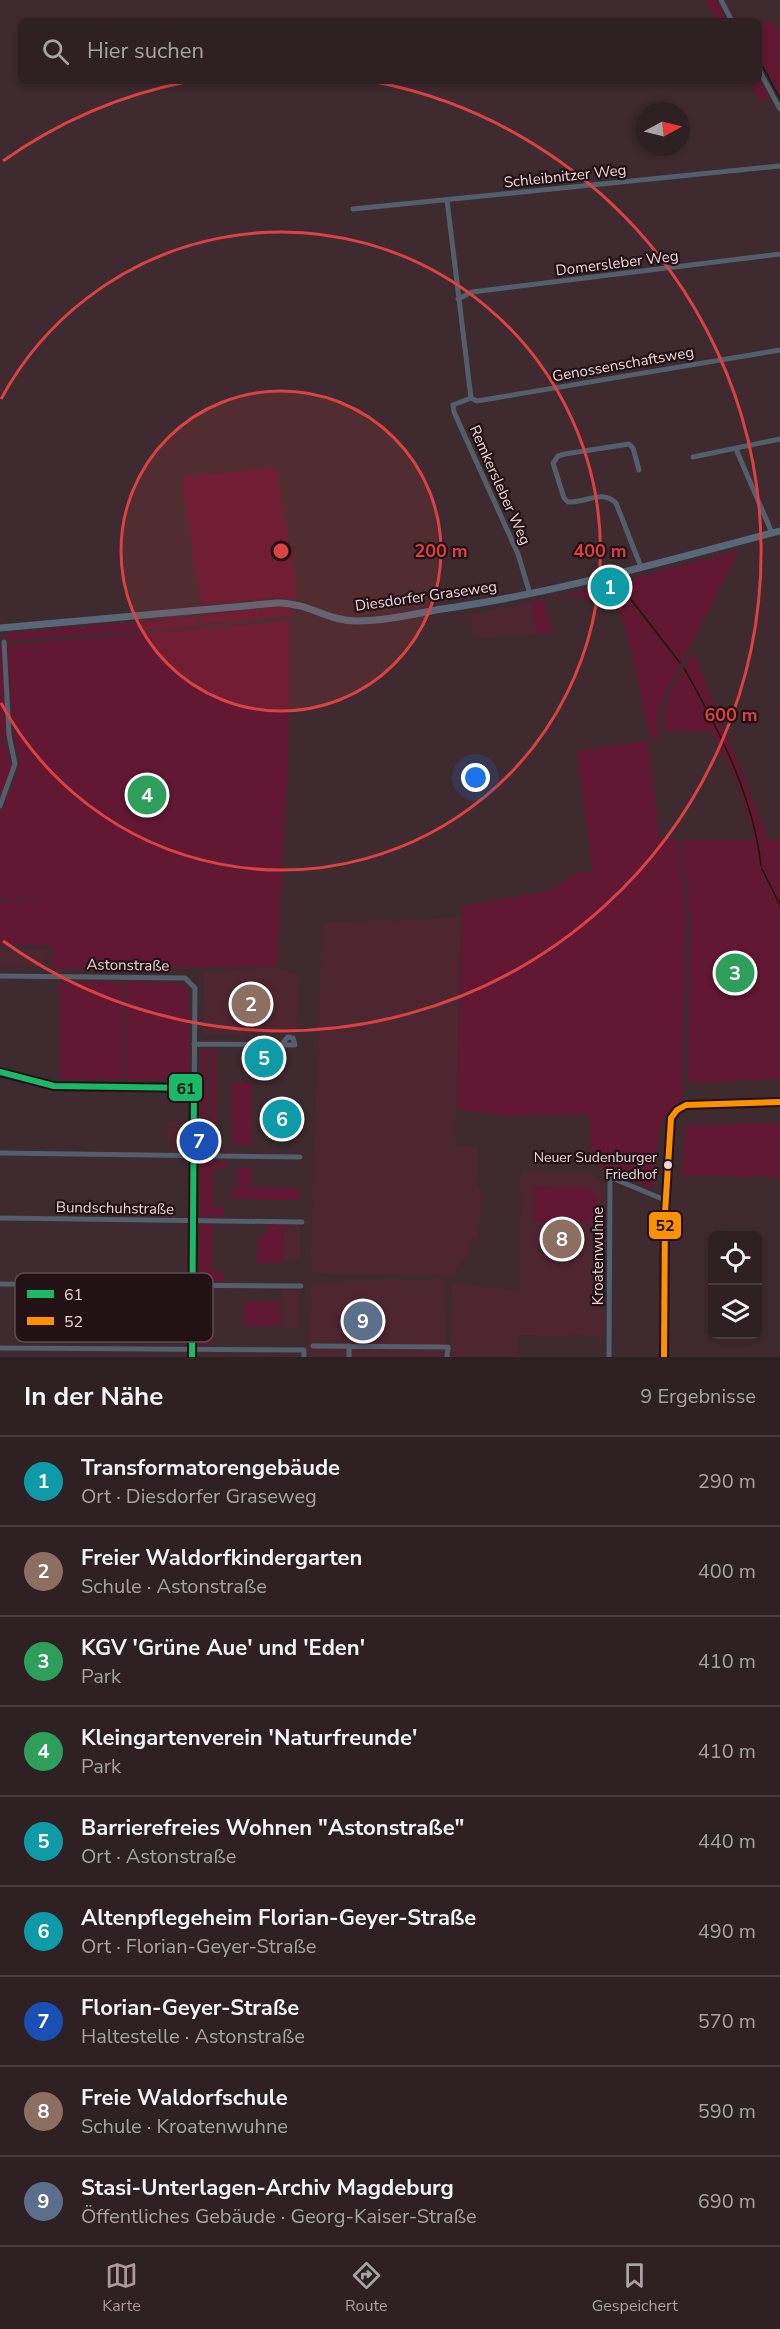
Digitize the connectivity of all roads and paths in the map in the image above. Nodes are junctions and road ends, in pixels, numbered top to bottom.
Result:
1 (721, 0) edge
2 (730, 18) edge
3 (762, 76) edge
4 (780, 109) edge
5 (780, 166) edge
6 (447, 200) junction
7 (353, 210) dead end
8 (780, 254) edge
9 (458, 299) junction
10 (780, 350) edge
11 (471, 398) junction
12 (780, 439) edge
13 (736, 448) junction
14 (693, 457) dead end
15 (639, 470) dead end
16 (780, 531) edge
17 (772, 533) junction
18 (641, 567) junction
19 (530, 594) junction
20 (0, 628) edge
21 (4, 642) dead end
22 (0, 806) edge
23 (0, 976) edge
24 (194, 1044) junction
25 (281, 1044) dead end
26 (0, 1072) edge
27 (194, 1088) junction
28 (780, 1102) edge
29 (0, 1153) edge
30 (194, 1156) junction
31 (300, 1157) dead end
32 (665, 1200) junction
33 (0, 1218) edge
34 (193, 1222) junction
35 (302, 1222) dead end
36 (192, 1273) edge
37 (0, 1284) edge
38 (15, 1284) edge
39 (301, 1286) dead end
40 (213, 1287) edge
41 (313, 1346) dead end
42 (349, 1346) junction
43 (0, 1348) edge
44 (150, 1354) edge
45 (192, 1354) edge
46 (231, 1354) edge
47 (304, 1357) edge
48 (349, 1357) edge
49 (447, 1357) edge
50 (609, 1357) edge
51 (664, 1357) edge

1 - 2 street
3 - 4 street
5 - 6 street, Schleibnitzer Weg
6 - 7 street, Schleibnitzer Weg
6 - 9 street
8 - 9 street, Domersleber Weg
9 - 11 street
10 - 11 street, Genossenschaftsweg
11 - 19 street, Remkersleber Weg
12 - 13 street
13 - 14 street
13 - 17 street
15 - 18 street
16 - 17 main road, Diesdorfer Graseweg
17 - 18 main road, Diesdorfer Graseweg
18 - 19 main road, Diesdorfer Graseweg
19 - 20 main road, Diesdorfer Graseweg
21 - 22 street
23 - 24 street, Astonstraße
24 - 25 street
24 - 27 street, Astonstraße
26 - 27 street
27 - 30 street, Astonstraße
28 - 32 street
29 - 30 street
30 - 31 street
30 - 34 street, Astonstraße
32 - 50 street, Kroatenwuhne
32 - 51 street
33 - 34 street, Bundschuhstraße
34 - 35 street, Bundschuhstraße
34 - 36 street, Astonstraße
37 - 38 street
39 - 40 street
41 - 42 street
42 - 48 street
42 - 49 street
43 - 44 street
44 - 45 street
45 - 46 street
46 - 47 street

